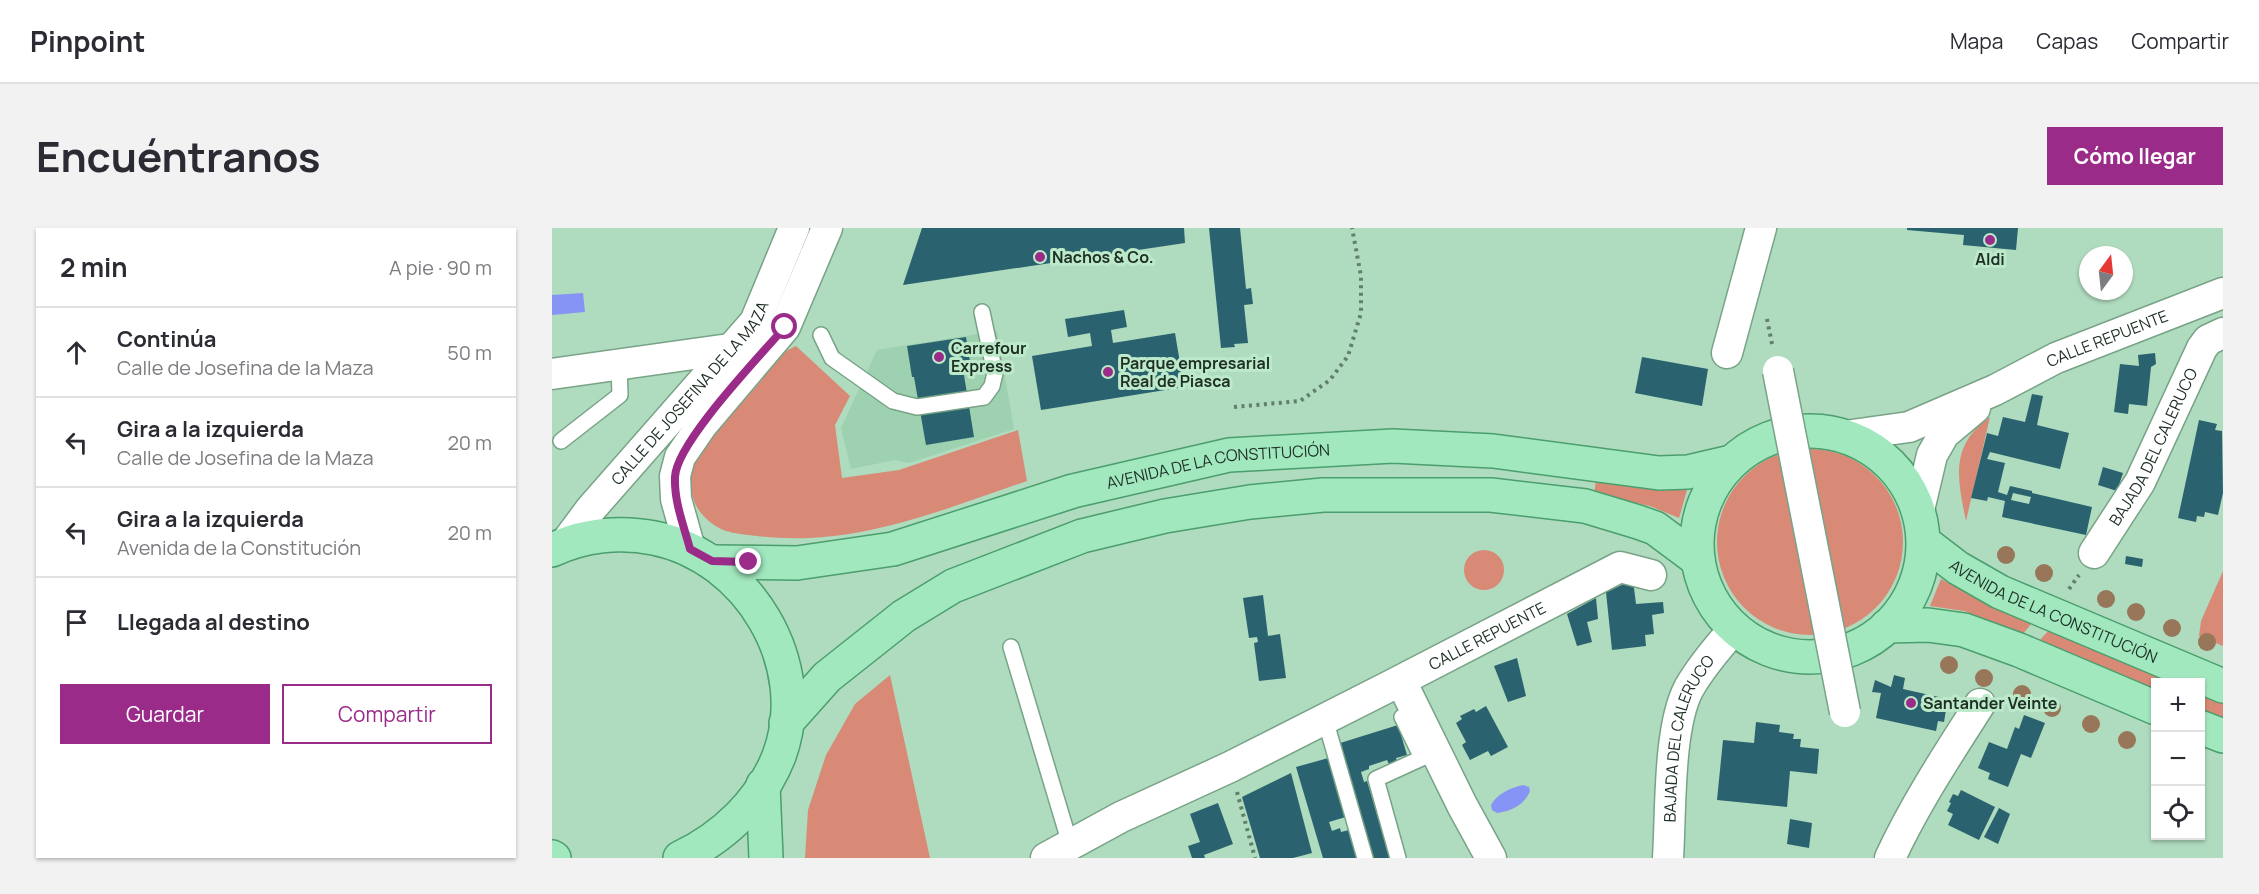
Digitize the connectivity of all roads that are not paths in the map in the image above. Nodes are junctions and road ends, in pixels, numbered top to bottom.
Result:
1 (794, 228) edge
2 (827, 228) edge
3 (1761, 228) edge
4 (2223, 293) edge
5 (2184, 310) junction
6 (981, 312) dead end
7 (821, 335) dead end
8 (2218, 342) edge
9 (729, 349) junction
10 (1728, 353) dead end
11 (619, 365) junction
12 (1778, 371) dead end
13 (552, 374) edge
14 (1995, 390) junction
15 (686, 400) junction
16 (1845, 436) junction
17 (561, 441) dead end
18 (1731, 462) junction
19 (1921, 526) junction
20 (558, 547) edge
21 (2094, 553) dead end
22 (701, 555) junction
23 (1698, 560) junction
24 (1651, 575) dead end
25 (1887, 626) junction
26 (1734, 628) junction
27 (1011, 647) dead end
28 (1394, 684) junction
29 (2223, 686) edge
30 (1980, 704) dead end
31 (2151, 706) edge
32 (1845, 712) dead end
33 (1325, 719) junction
34 (786, 723) junction
35 (2205, 729) edge
36 (2223, 736) edge
37 (763, 785) junction
38 (1058, 851) edge
39 (680, 858) edge
40 (766, 858) edge
41 (1365, 858) edge
42 (1398, 858) edge
43 (1491, 858) edge
44 (1668, 858) edge
45 (1890, 858) edge

1 - 9 street, CALLE DE JOSEFINA DE LA MAZA
2 - 22 street, CALLE DE JOSEFINA DE LA MAZA
3 - 10 street
4 - 5 street, CALLE REPUENTE
5 - 8 street
5 - 14 street, CALLE REPUENTE
6 - 7 lane
8 - 21 street, BAJADA DEL CALERUCO
9 - 11 street
9 - 15 street, CALLE DE JOSEFINA DE LA MAZA
11 - 13 street
11 - 15 street
11 - 17 lane
12 - 32 street, bridge
14 - 16 street, CALLE REPUENTE
14 - 19 street, CALLE REPUENTE
15 - 20 street, CALLE DE JOSEFINA DE LA MAZA
16 - 18 main road
16 - 19 main road
18 - 22 main road, AVENIDA DE LA CONSTITUCIÓN
18 - 23 main road
19 - 25 main road
19 - 29 main road, AVENIDA DE LA CONSTITUCIÓN
20 - 22 main road
22 - 34 main road
23 - 26 main road
23 - 34 main road
24 - 28 street, CALLE REPUENTE
25 - 26 main road
25 - 31 main road
26 - 44 street, BAJADA DEL CALERUCO
27 - 38 lane
28 - 33 street, CALLE REPUENTE
28 - 42 lane
28 - 43 street
30 - 45 street
33 - 38 street, CALLE REPUENTE
33 - 41 lane
34 - 37 main road
35 - 36 main road
37 - 39 main road
37 - 40 main road

